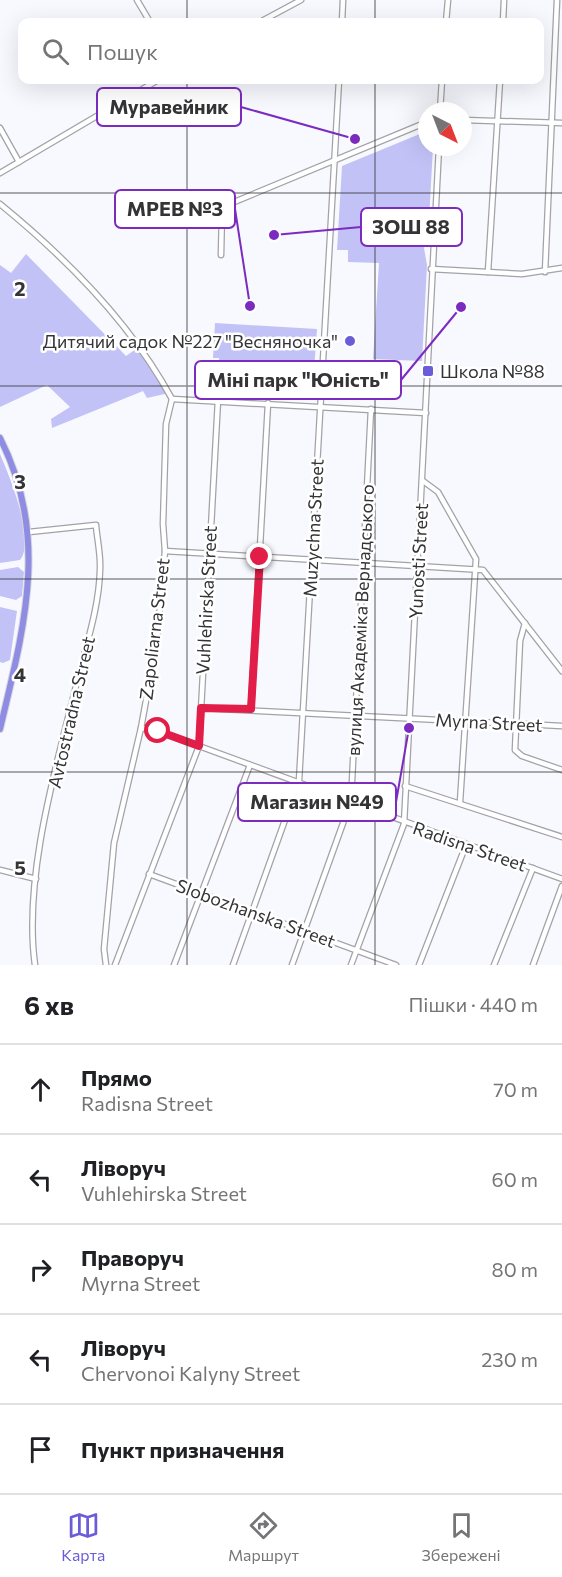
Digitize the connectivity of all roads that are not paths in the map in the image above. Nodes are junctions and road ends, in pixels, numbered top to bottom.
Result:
1 (137, 0) edge
2 (301, 0) edge
3 (343, 0) edge
4 (448, 0) edge
5 (504, 0) edge
6 (557, 0) edge
7 (148, 18) edge
8 (267, 18) edge
9 (342, 18) edge
10 (446, 18) edge
11 (503, 18) edge
12 (151, 84) edge
13 (339, 84) edge
14 (442, 84) edge
15 (500, 84) edge
16 (441, 102) edge
17 (472, 121) edge
18 (497, 122) junction
19 (552, 122) junction
20 (562, 123) edge
21 (418, 126) edge
22 (0, 128) edge
23 (437, 156) edge
24 (335, 160) junction
25 (19, 162) junction
26 (0, 172) edge
27 (0, 204) edge
28 (220, 255) dead end
29 (562, 268) edge
30 (431, 269) junction
31 (488, 272) junction
32 (545, 272) junction
33 (172, 399) junction
34 (218, 400) junction
35 (268, 403) junction
36 (319, 406) junction
37 (371, 409) junction
38 (426, 413) junction
39 (0, 438) edge
40 (423, 481) junction
41 (29, 532) junction
42 (165, 551) junction
43 (208, 554) junction
44 (260, 557) junction
45 (312, 560) junction
46 (364, 563) junction
47 (417, 566) junction
48 (475, 569) junction
49 (525, 624) junction
50 (562, 671) edge
51 (201, 708) junction
52 (251, 709) junction
53 (302, 714) junction
54 (355, 717) junction
55 (409, 718) junction
56 (464, 721) junction
57 (516, 724) junction
58 (562, 726) edge
59 (141, 728) junction
60 (0, 729) edge
61 (199, 746) junction
62 (250, 765) junction
63 (562, 770) edge
64 (299, 781) junction
65 (405, 786) junction
66 (351, 801) junction
67 (460, 802) junction
68 (404, 824) junction
69 (562, 837) edge
70 (466, 845) junction
71 (533, 868) junction
72 (0, 870) edge
73 (149, 874) junction
74 (36, 879) junction
75 (562, 879) edge
76 (562, 886) edge
77 (200, 892) junction
78 (253, 912) junction
79 (305, 931) junction
80 (357, 950) junction
81 (35, 965) edge
82 (106, 965) edge
83 (115, 965) edge
84 (174, 965) edge
85 (233, 965) edge
86 (292, 965) edge
87 (351, 965) edge
88 (396, 965) edge
89 (419, 965) edge
90 (494, 965) edge
91 (533, 965) edge

1 - 7 street
2 - 8 street
3 - 9 street
4 - 10 street
5 - 11 street
6 - 19 street
12 - 25 street
13 - 24 street, Muzychna Street
14 - 16 street
15 - 18 street
17 - 18 street
18 - 19 street
18 - 31 street
19 - 20 street
19 - 32 street
21 - 24 street
22 - 25 street
23 - 30 street, Yunosti Street
24 - 28 street
24 - 36 street, Muzychna Street
25 - 26 street
27 - 33 street
29 - 32 street
30 - 31 street
30 - 38 street, Yunosti Street
31 - 32 street
33 - 34 street
33 - 42 street, Zapoliarna Street
34 - 35 street
34 - 43 street, Vuhlehirska Street
35 - 36 street
35 - 44 street
36 - 37 street
36 - 45 street, Muzychna Street
37 - 38 street
37 - 46 street, вулиця Академіка Вернадського
38 - 40 street, Yunosti Street
39 - 41 highway
40 - 47 street, Yunosti Street
40 - 48 street
41 - 60 highway
41 - 74 street, Avtostradna Street
42 - 43 street
42 - 59 street, Zapoliarna Street
43 - 44 street
43 - 51 street, Vuhlehirska Street
44 - 45 street
44 - 52 street
45 - 46 street
45 - 53 street, Muzychna Street
46 - 47 street
46 - 54 street, вулиця Академіка Вернадського
47 - 48 street
47 - 55 street, Yunosti Street
48 - 49 street
48 - 56 street
49 - 50 street
49 - 57 street
51 - 52 street, Myrna Street
51 - 61 street, Vuhlehirska Street
52 - 53 street, Myrna Street
53 - 54 street, Myrna Street
53 - 64 street, Muzychna Street
54 - 55 street, Myrna Street
54 - 66 street, вулиця Академіка Вернадського
55 - 56 street, Myrna Street
55 - 65 street, Yunosti Street
56 - 57 street, Myrna Street
56 - 67 street
57 - 58 street, Myrna Street
57 - 63 street
59 - 61 street, Radisna Street
59 - 82 street, Zapoliarna Street
61 - 62 street, Radisna Street
61 - 73 street, Vuhlehirska Street
62 - 64 street, Radisna Street
62 - 77 street
64 - 66 street, Radisna Street
64 - 78 street, Muzychna Street
65 - 67 street
65 - 68 street, Yunosti Street
66 - 68 street, Radisna Street
66 - 79 street, вулиця Академіка Вернадського
67 - 69 street
68 - 70 street, Radisna Street
68 - 80 street, Yunosti Street
70 - 71 street, Radisna Street
70 - 89 street
71 - 75 street, Radisna Street
71 - 90 street
72 - 74 street
73 - 77 street, Slobozhanska Street
73 - 83 street, Vuhlehirska Street
74 - 81 street, Avtostradna Street
76 - 91 street
77 - 78 street, Slobozhanska Street
77 - 84 street
78 - 79 street, Slobozhanska Street
78 - 85 street, Muzychna Street
79 - 80 street, Slobozhanska Street
79 - 86 street, вулиця Академіка Вернадського
80 - 87 street, Yunosti Street
80 - 88 street, Slobozhanska Street

